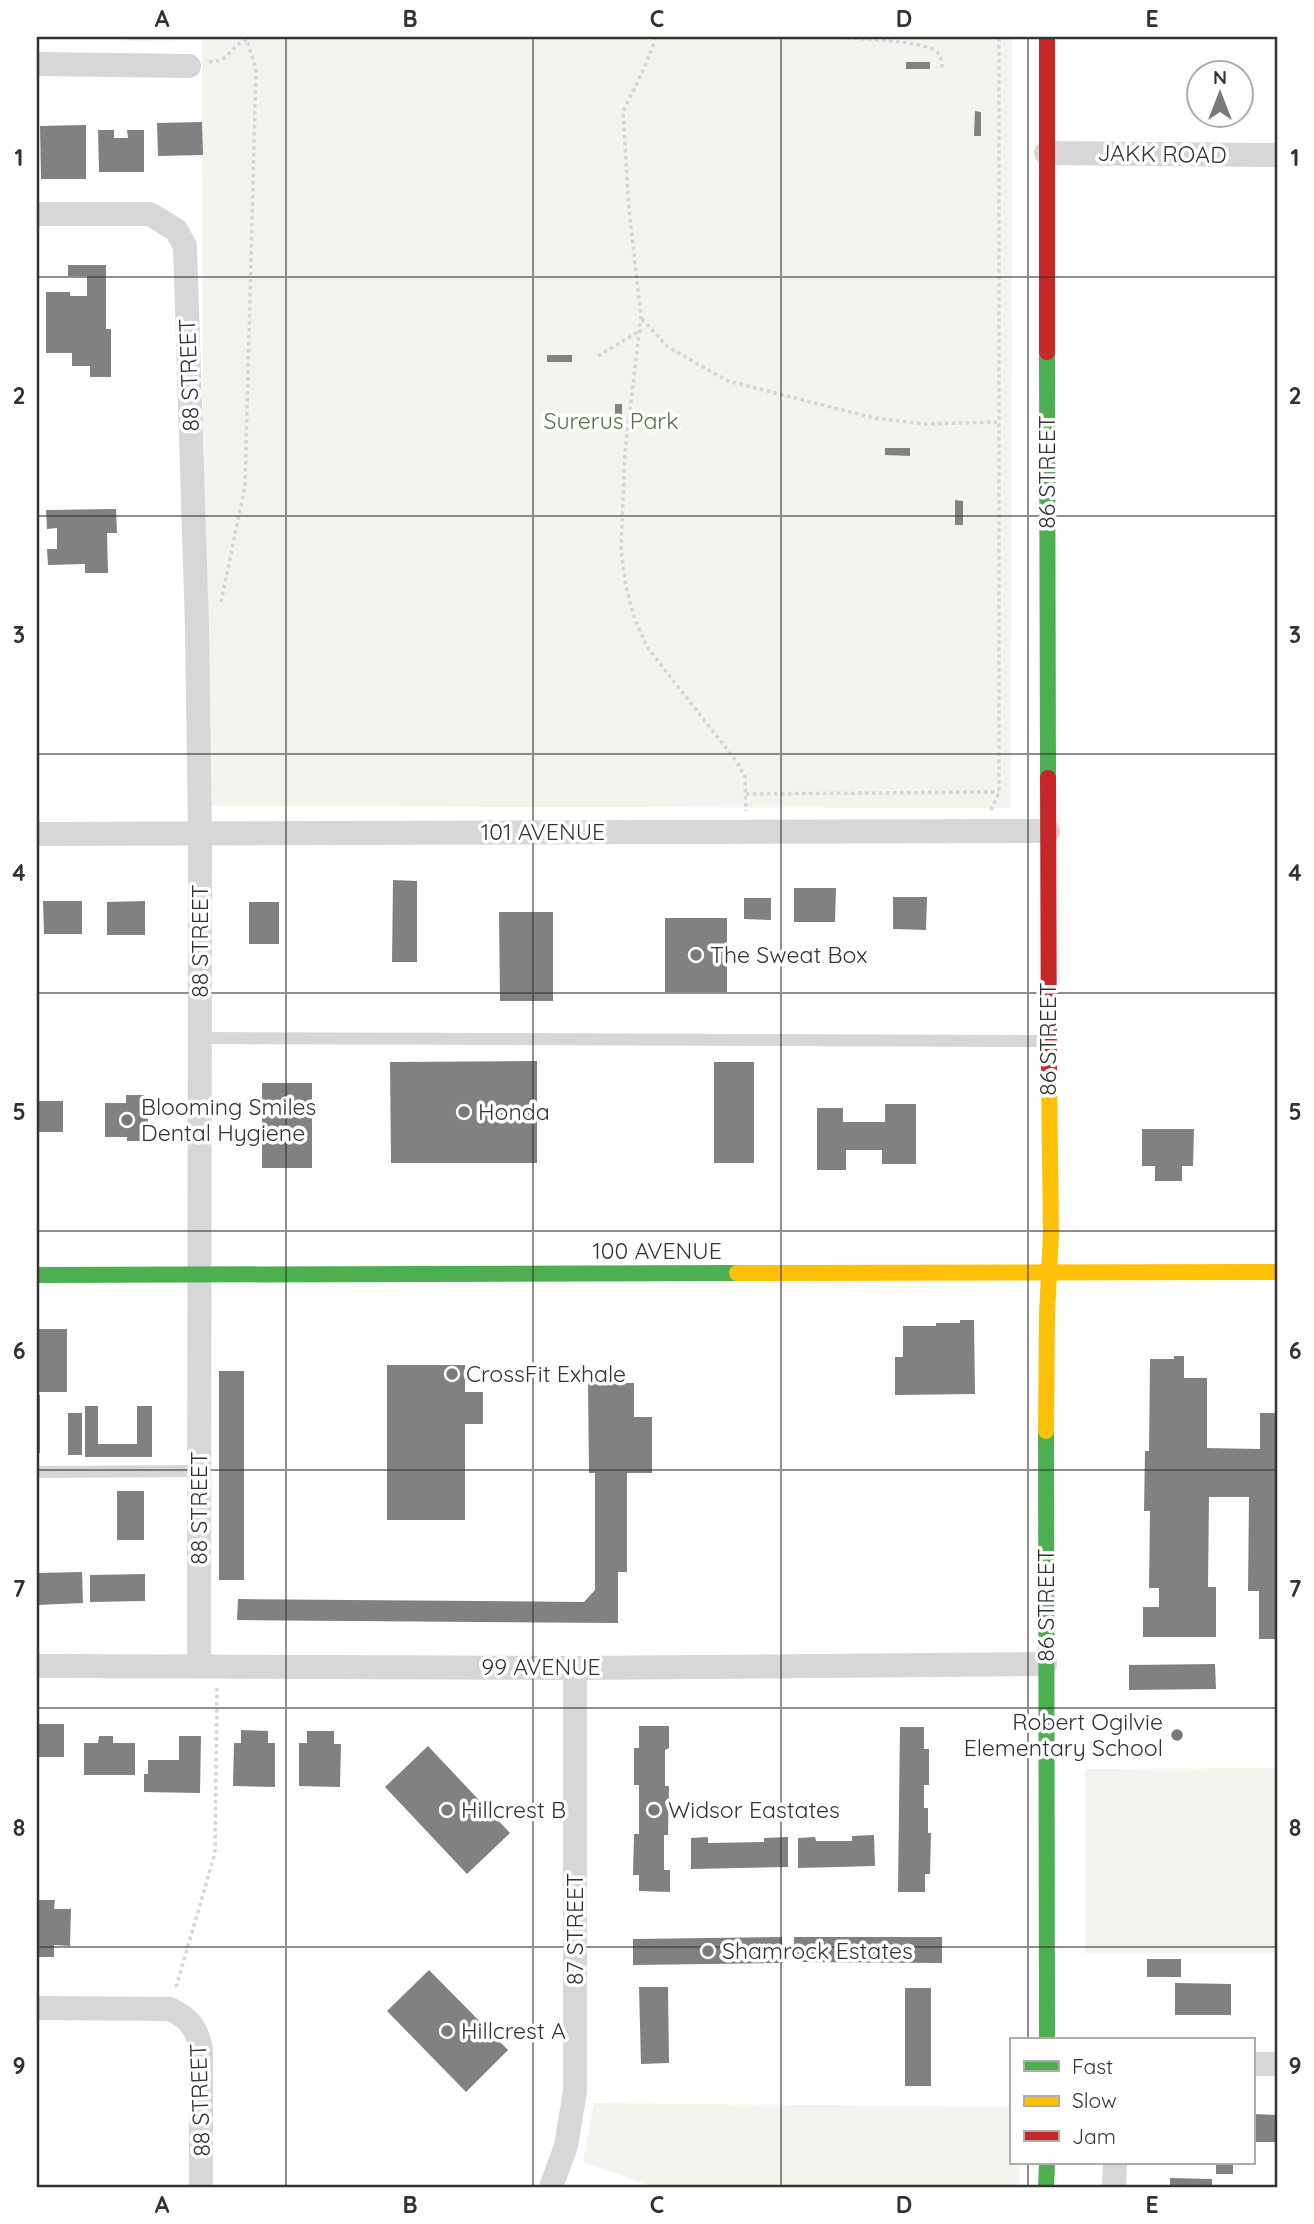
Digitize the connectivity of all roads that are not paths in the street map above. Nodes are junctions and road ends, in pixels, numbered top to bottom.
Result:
1 (1047, 37) edge
2 (37, 64) edge
3 (189, 66) road end
4 (1046, 153) junction
5 (1277, 155) edge
6 (37, 214) edge
7 (1048, 831) junction
8 (37, 834) edge
9 (200, 834) junction
10 (200, 1038) junction
11 (1048, 1041) junction
12 (1277, 1272) edge
13 (1049, 1273) junction
14 (37, 1275) edge
15 (199, 1275) junction
16 (198, 1471) junction
17 (37, 1472) edge
18 (1045, 1664) junction
19 (208, 1665) junction
20 (37, 1666) edge
21 (575, 1668) junction
22 (37, 2008) edge
23 (1047, 2038) edge
24 (1254, 2064) edge
25 (1277, 2064) edge
26 (1047, 2164) edge
27 (1115, 2164) edge
28 (201, 2187) edge
29 (551, 2187) edge
30 (1046, 2187) edge
31 (1114, 2187) edge

1 - 4 main road, 86 STREET
2 - 3 street
4 - 5 street, JAKK ROAD
4 - 7 main road, 86 STREET
6 - 9 street, 88 STREET
7 - 9 street, 101 AVENUE
7 - 11 main road, 86 STREET
8 - 9 street, 101 AVENUE
9 - 10 street, 88 STREET
10 - 11 lane
10 - 15 street, 88 STREET
11 - 13 main road, 86 STREET
12 - 13 main road, 100 AVENUE
13 - 15 main road, 100 AVENUE
13 - 18 main road, 86 STREET
14 - 15 main road, 100 AVENUE
15 - 16 street, 88 STREET
16 - 17 lane
16 - 19 street, 88 STREET
18 - 21 street, 99 AVENUE
18 - 23 main road, 86 STREET
19 - 20 street, 99 AVENUE
19 - 21 street, 99 AVENUE
21 - 29 street, 87 STREET
22 - 28 street, 88 STREET
24 - 25 street
26 - 30 main road
27 - 31 street

